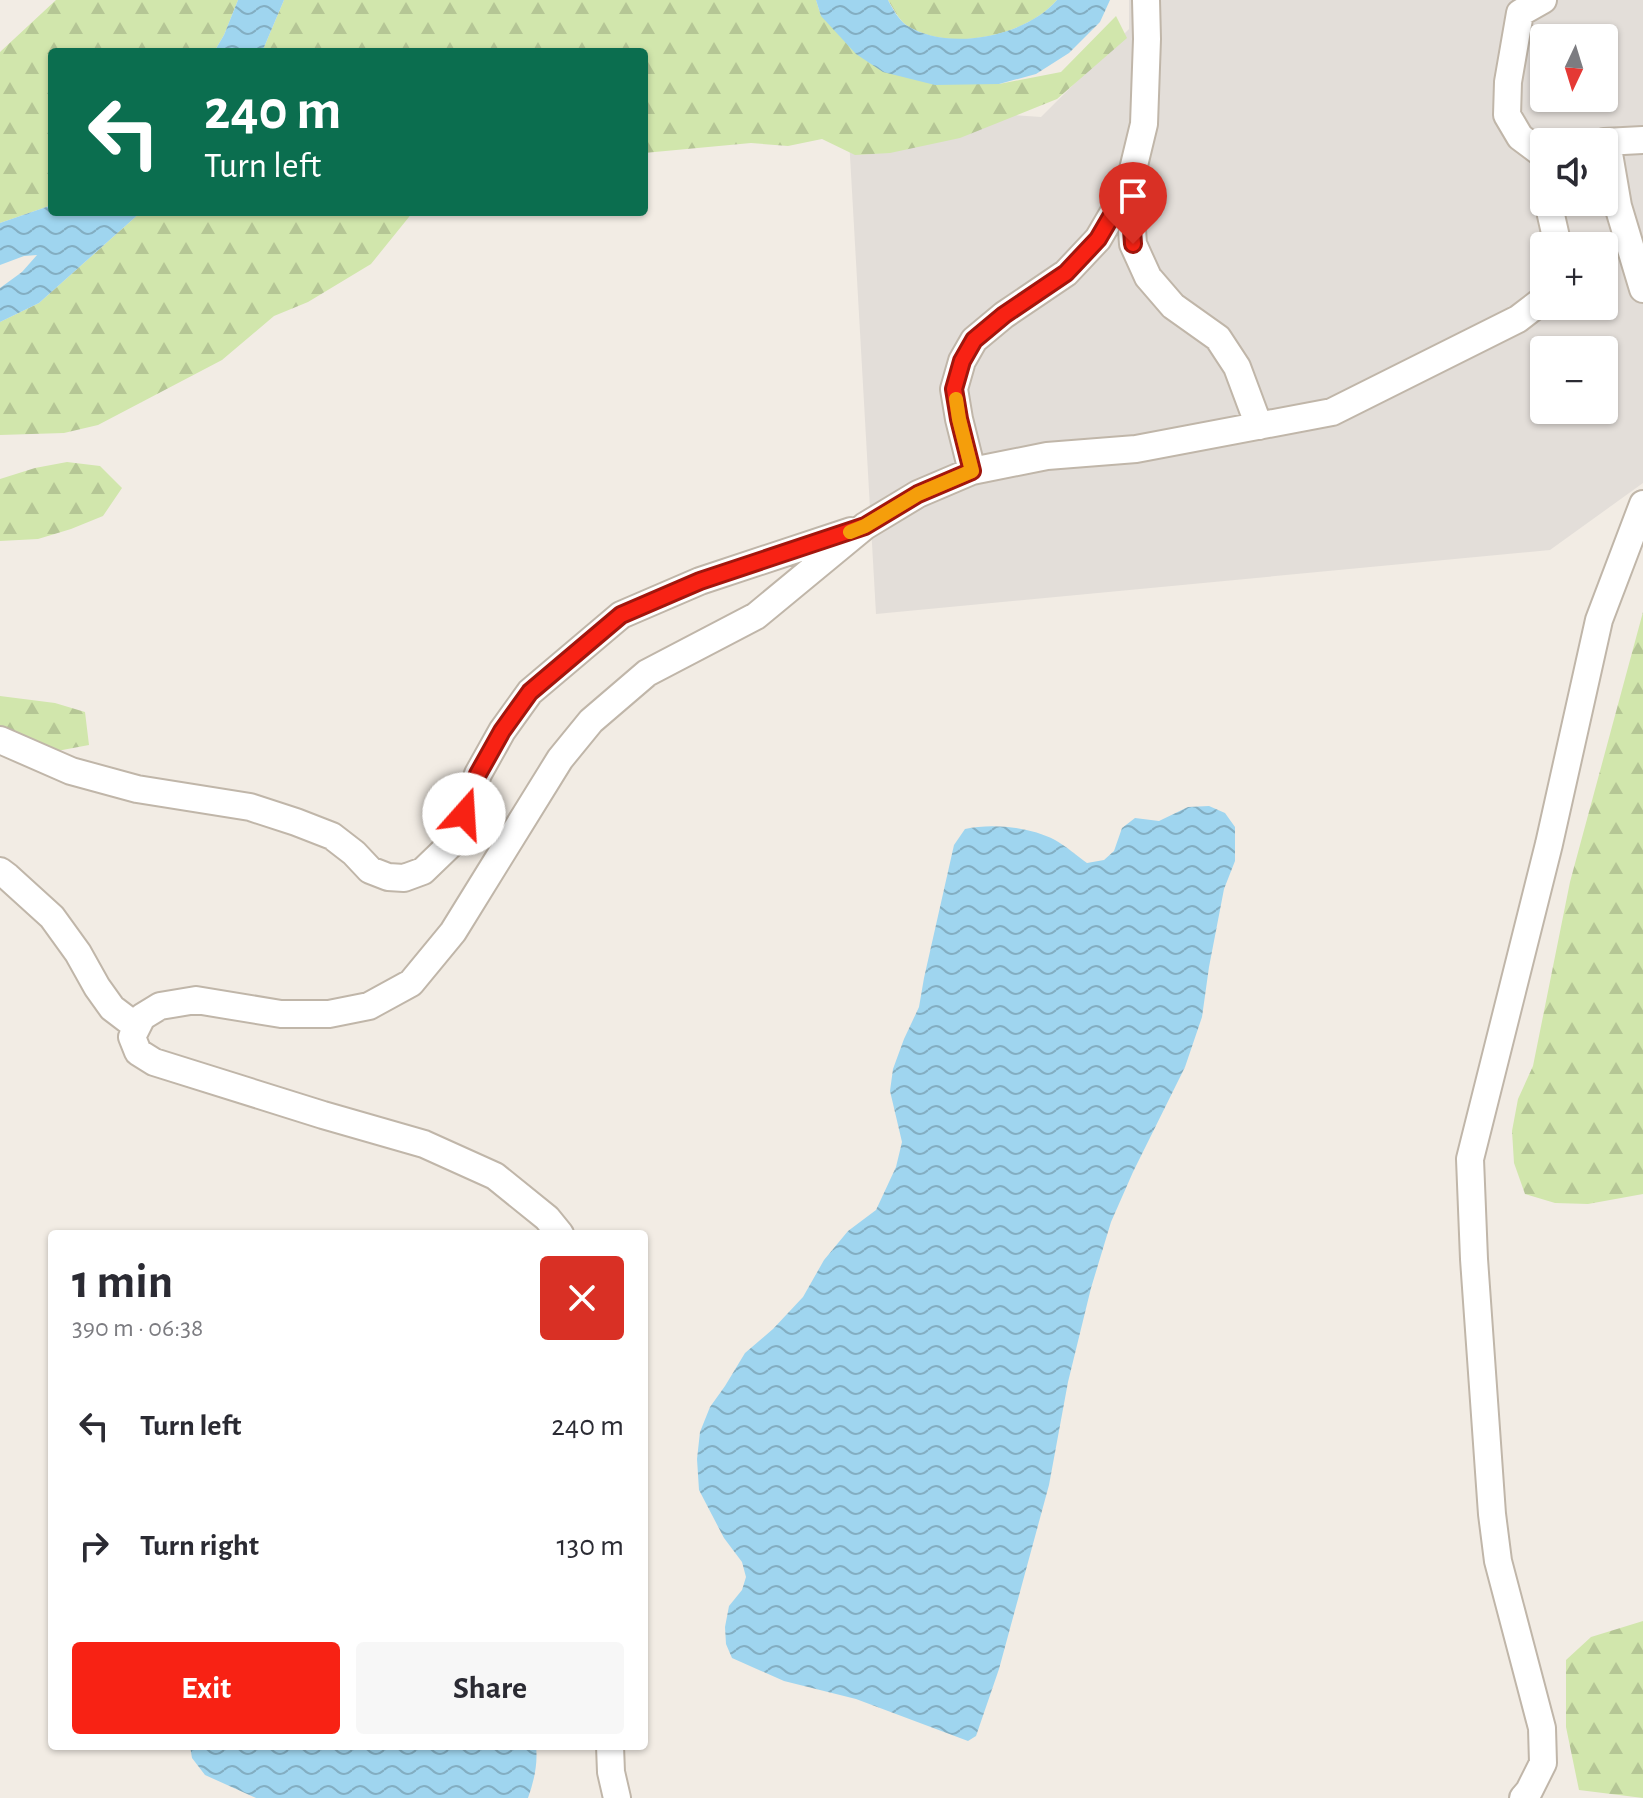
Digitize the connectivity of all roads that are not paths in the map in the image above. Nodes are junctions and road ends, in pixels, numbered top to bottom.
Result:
1 (1146, 0) edge
2 (1543, 0) edge
3 (1643, 140) edge
4 (1618, 141) edge
5 (1530, 144) edge
6 (1129, 186) junction
7 (1618, 206) edge
8 (1643, 289) edge
9 (1530, 310) edge
10 (1259, 426) junction
11 (972, 471) junction
12 (1643, 504) edge
13 (865, 526) junction
14 (0, 740) edge
15 (0, 871) edge
16 (137, 1027) junction
17 (557, 1230) edge
18 (610, 1750) edge
19 (617, 1798) edge
20 (1523, 1798) edge

1 - 6 lane
2 - 5 lane
3 - 4 lane
6 - 10 lane
6 - 11 lane
7 - 8 lane
9 - 10 lane
10 - 11 lane
11 - 13 lane
12 - 20 lane
13 - 14 lane
13 - 16 lane
15 - 16 lane
16 - 17 lane
18 - 19 lane

